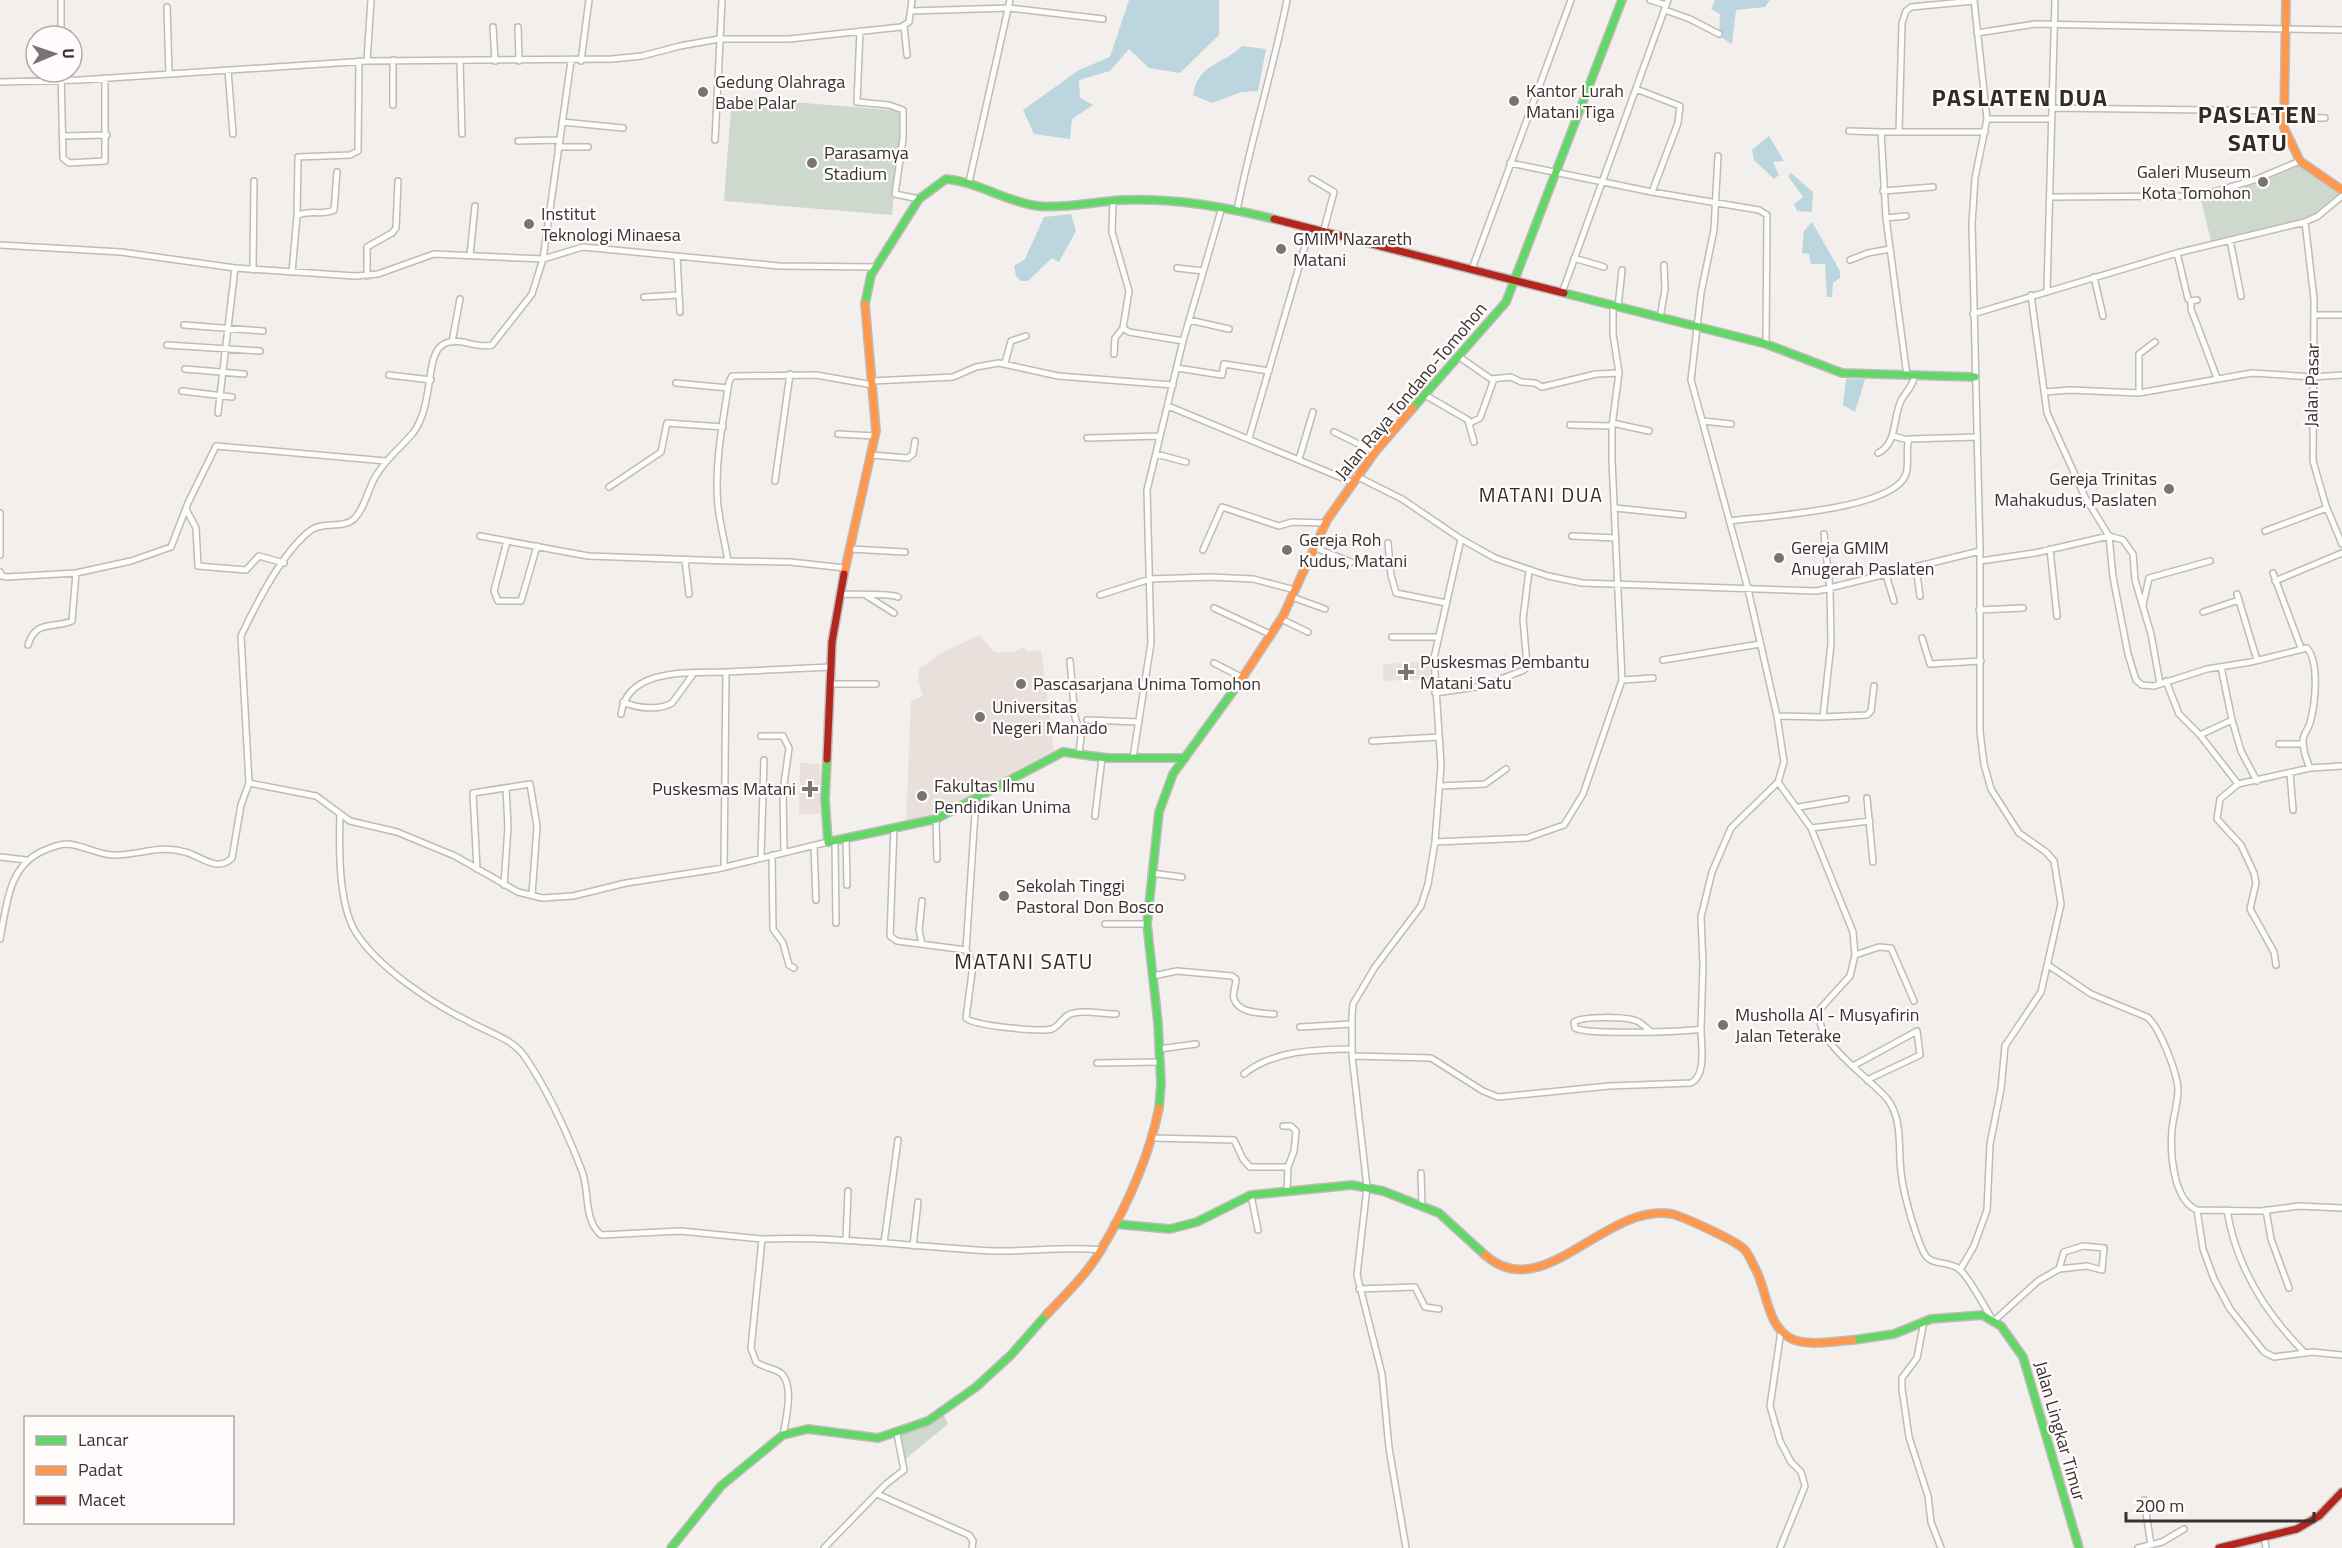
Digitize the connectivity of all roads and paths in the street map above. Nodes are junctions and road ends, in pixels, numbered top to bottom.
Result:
1 (60, 0) edge
2 (371, 0) edge
3 (589, 0) edge
4 (722, 0) edge
5 (912, 0) edge
6 (1010, 0) edge
7 (1287, 0) edge
8 (1571, 0) edge
9 (1622, 0) edge
10 (1650, 0) edge
11 (2055, 0) edge
12 (2286, 0) edge
13 (1974, 1) edge
14 (1666, 5) edge
15 (167, 7) dead end
16 (1009, 8) junction
17 (911, 11) junction
18 (1103, 19) dead end
19 (61, 24) edge
20 (2054, 24) junction
21 (904, 26) junction
22 (493, 27) dead end
23 (518, 27) dead end
24 (2286, 28) junction
25 (2342, 30) edge
26 (860, 31) junction
27 (1977, 33) junction
28 (1719, 34) dead end
29 (719, 39) junction
30 (907, 55) dead end
31 (393, 60) junction
32 (359, 61) junction
33 (367, 61) junction
34 (460, 61) junction
35 (495, 61) junction
36 (519, 61) junction
37 (571, 61) junction
38 (581, 61) junction
39 (228, 70) junction
40 (169, 74) junction
41 (105, 78) junction
42 (84, 79) edge
43 (0, 82) edge
44 (24, 82) edge
45 (61, 84) edge
46 (1636, 89) junction
47 (393, 105) dead end
48 (2052, 108) junction
49 (2285, 114) junction
50 (2325, 118) dead end
51 (1987, 119) junction
52 (2052, 119) junction
53 (562, 123) junction
54 (623, 128) dead end
55 (1849, 131) dead end
56 (1881, 132) junction
57 (1899, 132) junction
58 (1985, 132) junction
59 (233, 134) dead end
60 (462, 134) dead end
61 (106, 135) junction
62 (62, 136) junction
63 (715, 140) dead end
64 (518, 141) dead end
65 (559, 144) junction
66 (588, 147) dead end
67 (1719, 156) dead end
68 (2300, 161) junction
69 (1510, 163) junction
70 (336, 172) dead end
71 (1558, 173) junction
72 (1312, 179) dead end
73 (254, 181) dead end
74 (398, 181) dead end
75 (969, 182) junction
76 (1600, 182) junction
77 (1933, 187) dead end
78 (2342, 190) edge
79 (1883, 191) junction
80 (1652, 192) junction
81 (2342, 196) edge
82 (2050, 197) junction
83 (919, 199) junction
84 (1113, 200) junction
85 (1716, 204) junction
86 (475, 206) dead end
87 (1222, 207) junction
88 (1237, 210) junction
89 (297, 216) junction
90 (1906, 216) dead end
91 (1886, 218) junction
92 (2305, 222) junction
93 (1310, 229) junction
94 (1323, 233) junction
95 (2230, 240) junction
96 (0, 244) edge
97 (1890, 249) junction
98 (2177, 253) junction
99 (470, 255) junction
100 (677, 256) junction
101 (1574, 258) junction
102 (543, 259) junction
103 (1850, 260) dead end
104 (1664, 265) dead end
105 (877, 267) junction
106 (1604, 267) dead end
107 (235, 268) junction
108 (1177, 268) dead end
109 (1472, 269) junction
110 (253, 270) junction
111 (1622, 270) dead end
112 (1203, 271) junction
113 (292, 272) junction
114 (367, 276) junction
115 (2094, 278) junction
116 (1516, 280) junction
117 (2047, 290) junction
118 (1562, 293) junction
119 (679, 295) junction
120 (2031, 295) junction
121 (2241, 296) dead end
122 (644, 297) dead end
123 (2188, 298) dead end
124 (460, 299) dead end
125 (2197, 300) dead end
126 (1616, 307) junction
127 (680, 312) dead end
128 (1972, 314) junction
129 (2314, 315) junction
130 (2342, 315) edge
131 (2103, 316) dead end
132 (1660, 318) junction
133 (1189, 320) junction
134 (184, 325) dead end
135 (1697, 325) junction
136 (228, 328) junction
137 (1122, 328) junction
138 (1229, 329) dead end
139 (263, 331) dead end
140 (1026, 336) dead end
141 (1183, 341) junction
142 (452, 342) junction
143 (2155, 342) dead end
144 (1766, 344) junction
145 (167, 345) dead end
146 (226, 349) junction
147 (260, 351) dead end
148 (1114, 354) dead end
149 (1458, 356) junction
150 (1005, 363) junction
151 (1177, 368) junction
152 (185, 369) dead end
153 (1269, 371) junction
154 (223, 373) junction
155 (1619, 373) junction
156 (244, 374) dead end
157 (790, 374) junction
158 (389, 375) dead end
159 (2342, 375) edge
160 (1911, 376) junction
161 (1975, 377) junction
162 (2313, 377) junction
163 (2217, 378) junction
164 (1494, 379) junction
165 (430, 380) junction
166 (676, 383) dead end
167 (873, 383) junction
168 (1173, 385) junction
169 (728, 388) junction
170 (182, 391) dead end
171 (2045, 392) junction
172 (2139, 393) junction
173 (1425, 395) junction
174 (220, 396) junction
175 (232, 397) dead end
176 (1168, 406) junction
177 (1313, 412) dead end
178 (218, 413) dead end
179 (1703, 421) junction
180 (1470, 423) junction
181 (1731, 424) dead end
182 (1612, 425) junction
183 (1570, 426) dead end
184 (723, 427) junction
185 (1649, 431) dead end
186 (1334, 432) dead end
187 (838, 434) dead end
188 (875, 436) junction
189 (1160, 436) junction
190 (1893, 436) junction
191 (1977, 437) junction
192 (1087, 438) dead end
193 (1249, 438) junction
194 (1908, 440) junction
195 (915, 441) dead end
196 (1474, 442) dead end
197 (1375, 452) junction
198 (1878, 453) dead end
199 (1156, 454) junction
200 (872, 455) junction
201 (1299, 459) junction
202 (386, 461) junction
203 (1186, 462) dead end
204 (1354, 479) junction
205 (775, 481) dead end
206 (609, 487) dead end
207 (1615, 508) junction
208 (2327, 508) junction
209 (186, 509) junction
210 (0, 513) edge
211 (1683, 515) dead end
212 (1730, 521) junction
213 (1326, 523) junction
214 (2265, 531) dead end
215 (1824, 534) dead end
216 (480, 536) dead end
217 (1572, 536) dead end
218 (2109, 536) junction
219 (1616, 538) junction
220 (1461, 539) junction
221 (507, 541) junction
222 (1388, 543) dead end
223 (2342, 544) edge
224 (537, 546) junction
225 (1313, 547) junction
226 (850, 549) junction
227 (1203, 549) dead end
228 (2050, 549) junction
229 (1980, 551) junction
230 (905, 552) dead end
231 (2342, 553) edge
232 (0, 555) edge
233 (685, 560) junction
234 (728, 561) junction
235 (1980, 561) junction
236 (2210, 561) dead end
237 (1352, 562) dead end
238 (284, 563) junction
239 (1916, 567) junction
240 (845, 568) junction
241 (1529, 571) junction
242 (0, 572) edge
243 (76, 573) junction
244 (2273, 573) dead end
245 (1886, 574) junction
246 (1150, 579) junction
247 (2276, 581) junction
248 (1620, 584) junction
249 (1748, 589) junction
250 (1830, 589) junction
251 (1293, 593) junction
252 (689, 594) dead end
253 (840, 594) junction
254 (2237, 594) dead end
255 (1100, 595) dead end
256 (867, 596) junction
257 (1920, 596) dead end
258 (898, 597) dead end
259 (2240, 600) junction
260 (1893, 601) dead end
261 (1446, 603) junction
262 (2143, 607) junction
263 (1214, 608) dead end
264 (2023, 608) dead end
265 (1325, 609) dead end
266 (1979, 610) junction
267 (2203, 612) dead end
268 (894, 614) dead end
269 (2057, 616) dead end
270 (1281, 619) junction
271 (1308, 632) dead end
272 (1272, 635) junction
273 (1392, 637) dead end
274 (1438, 637) junction
275 (1922, 638) dead end
276 (1760, 644) junction
277 (28, 645) dead end
278 (2301, 648) junction
279 (1663, 660) dead end
280 (2257, 660) junction
281 (1070, 661) dead end
282 (1981, 661) junction
283 (1214, 663) dead end
284 (831, 667) junction
285 (2221, 667) junction
286 (726, 672) junction
287 (694, 673) junction
288 (1241, 677) junction
289 (1653, 678) dead end
290 (1622, 680) junction
291 (2166, 681) junction
292 (830, 684) junction
293 (876, 684) dead end
294 (2160, 684) junction
295 (1874, 686) dead end
296 (1434, 693) junction
297 (623, 702) junction
298 (621, 714) dead end
299 (1777, 716) junction
300 (1822, 717) junction
301 (1087, 720) dead end
302 (2232, 720) junction
303 (1139, 722) junction
304 (2200, 735) junction
305 (761, 736) dead end
306 (1439, 738) junction
307 (1372, 741) dead end
308 (2279, 744) dead end
309 (2303, 744) junction
310 (1079, 753) junction
311 (1102, 758) junction
312 (1133, 758) junction
313 (1185, 758) junction
314 (764, 760) dead end
315 (2342, 766) edge
316 (2310, 768) junction
317 (1506, 769) dead end
318 (2290, 773) junction
319 (2257, 781) junction
320 (1778, 782) junction
321 (249, 783) junction
322 (2238, 784) junction
323 (1440, 786) junction
324 (506, 788) junction
325 (976, 796) junction
326 (1867, 798) dead end
327 (1846, 799) dead end
328 (1799, 807) junction
329 (2293, 810) dead end
330 (340, 814) junction
331 (1095, 816) dead end
332 (936, 819) junction
333 (1870, 821) junction
334 (894, 826) junction
335 (1811, 828) junction
336 (846, 838) junction
337 (832, 841) junction
338 (1435, 842) junction
339 (814, 846) junction
340 (784, 851) junction
341 (771, 855) junction
342 (0, 857) edge
343 (761, 858) junction
344 (937, 859) dead end
345 (26, 860) junction
346 (1873, 862) dead end
347 (724, 867) junction
348 (477, 869) junction
349 (1151, 873) junction
350 (1182, 877) dead end
351 (504, 885) junction
352 (848, 885) dead end
353 (532, 895) junction
354 (816, 900) dead end
355 (922, 901) dead end
356 (836, 923) dead end
357 (1105, 924) dead end
358 (1147, 924) junction
359 (0, 939) edge
360 (921, 944) junction
361 (966, 950) junction
362 (1855, 955) junction
363 (2048, 965) junction
364 (2276, 965) dead end
365 (794, 968) dead end
366 (1153, 976) junction
367 (1914, 1001) dead end
368 (1116, 1014) dead end
369 (1274, 1014) dead end
370 (1352, 1024) junction
371 (1300, 1027) dead end
372 (1701, 1029) junction
373 (1650, 1031) junction
374 (1196, 1044) dead end
375 (1159, 1048) junction
376 (1352, 1049) junction
377 (1352, 1056) junction
378 (1160, 1062) junction
379 (1097, 1064) dead end
380 (1853, 1066) junction
381 (1244, 1074) dead end
382 (1868, 1080) junction
383 (1283, 1126) dead end
384 (1153, 1138) junction
385 (898, 1140) dead end
386 (1288, 1167) junction
387 (1421, 1173) dead end
388 (1367, 1187) junction
389 (848, 1191) dead end
390 (1287, 1191) junction
391 (1251, 1194) junction
392 (918, 1203) dead end
393 (1422, 1205) junction
394 (2342, 1208) edge
395 (2197, 1210) junction
396 (2227, 1210) junction
397 (2266, 1210) junction
398 (1115, 1224) junction
399 (1258, 1230) dead end
400 (762, 1239) junction
401 (846, 1239) junction
402 (884, 1243) junction
403 (912, 1246) junction
404 (1101, 1250) junction
405 (1960, 1269) junction
406 (2059, 1269) junction
407 (2289, 1288) dead end
408 (1359, 1289) junction
409 (1439, 1309) dead end
410 (1993, 1319) junction
411 (1924, 1321) junction
412 (1781, 1331) junction
413 (2305, 1353) junction
414 (2342, 1355) edge
415 (897, 1434) junction
416 (783, 1435) junction
417 (2342, 1492) edge
418 (877, 1494) junction
419 (2144, 1500) dead end
420 (2184, 1529) dead end
421 (2264, 1536) junction
422 (2151, 1545) junction
423 (2162, 1545) edge
424 (671, 1548) edge
425 (824, 1548) edge
426 (972, 1548) edge
427 (1406, 1548) edge
428 (1780, 1548) edge
429 (1941, 1548) edge
430 (2079, 1548) edge
431 (2138, 1548) edge
432 (2219, 1548) edge
433 (2266, 1548) edge

1 - 19 street
2 - 33 street
3 - 38 street
4 - 29 street
5 - 17 street
6 - 16 street
7 - 88 street
8 - 69 street
9 - 71 main road, Jalan Raya Tondano-Tomohon
10 - 14 street
11 - 20 street
12 - 24 main road
13 - 27 street
13 - 57 street
14 - 28 street
14 - 46 street
15 - 40 street
16 - 17 street
16 - 18 street
16 - 75 street
17 - 21 street
20 - 24 street
20 - 27 street
20 - 48 street
21 - 26 street
21 - 30 street
22 - 35 street
23 - 36 street
24 - 25 street
24 - 49 main road
26 - 29 street
26 - 83 street
27 - 51 street
29 - 38 street
29 - 63 street
31 - 33 street
31 - 34 street
31 - 47 street
32 - 33 street
32 - 39 street
32 - 89 street
34 - 35 street
34 - 60 street
35 - 36 street
36 - 37 street
37 - 38 street
37 - 53 street
39 - 40 street
39 - 59 street
40 - 41 street
41 - 42 street
41 - 61 street
43 - 44 street
45 - 62 street
46 - 76 street
46 - 80 street
48 - 49 street
48 - 52 street
49 - 50 street
49 - 68 main road
51 - 52 street
51 - 58 street
52 - 82 street
53 - 54 street
53 - 65 street
55 - 56 street
56 - 57 street
56 - 79 street
57 - 58 street
58 - 128 street
61 - 62 street
61 - 62 street
64 - 65 street
65 - 66 street
65 - 102 street
67 - 85 street
68 - 78 main road
68 - 82 street
69 - 71 street
69 - 109 street
70 - 89 street
71 - 76 street
71 - 116 main road, Jalan Raya Tondano-Tomohon
72 - 94 street
73 - 110 street
74 - 114 street
75 - 83 main road
75 - 84 main road
76 - 80 street
76 - 101 street
77 - 79 street
79 - 91 street
80 - 85 street
81 - 92 street
82 - 117 street
83 - 105 main road
84 - 87 main road
84 - 137 street
85 - 135 street
85 - 144 street
86 - 99 street
87 - 88 main road
87 - 112 street
88 - 93 main road
89 - 113 street
90 - 91 street
91 - 97 street
92 - 95 street
92 - 129 street, Jalan Pasar
93 - 94 main road
93 - 153 street
94 - 109 main road
95 - 98 street
95 - 121 street
96 - 107 street
97 - 103 street
97 - 160 street
98 - 115 street
98 - 123 street
99 - 102 street
99 - 114 street
100 - 102 street
100 - 105 street
100 - 119 street
101 - 106 street
101 - 118 street
102 - 142 street
104 - 132 street
105 - 167 main road
107 - 110 street
107 - 136 street
108 - 112 street
109 - 116 main road
110 - 113 street
111 - 126 street
112 - 133 street
113 - 114 street
115 - 117 street
115 - 131 street
116 - 118 main road
116 - 149 main road, Jalan Raya Tondano-Tomohon
117 - 120 street
118 - 126 main road
119 - 122 street
119 - 127 street
120 - 128 street
120 - 171 street
124 - 142 street
125 - 163 street
126 - 132 main road
126 - 155 street
128 - 161 street
129 - 130 street
129 - 162 street, Jalan Pasar
132 - 135 main road
133 - 138 street
133 - 141 street
134 - 136 street
135 - 144 main road
135 - 179 street
136 - 139 street
136 - 146 street
137 - 141 street
137 - 148 street
140 - 150 street
141 - 151 street
142 - 165 street
143 - 172 street
144 - 160 main road
145 - 146 street
146 - 147 street
146 - 154 street
149 - 164 street
149 - 173 main road, Jalan Raya Tondano-Tomohon
150 - 167 street
150 - 168 street
151 - 153 street
151 - 168 street
152 - 154 street
153 - 193 street
154 - 156 street
154 - 174 street
155 - 164 street
155 - 182 street
157 - 167 street
157 - 169 street
157 - 205 street
158 - 165 street
159 - 162 street
160 - 161 main road
160 - 190 street
161 - 191 street
162 - 163 street
162 - 208 street, Jalan Pasar
163 - 172 street
164 - 180 street
165 - 202 street
166 - 169 street
167 - 188 main road
168 - 176 street
169 - 184 street
170 - 174 street
171 - 172 street
171 - 218 street
173 - 180 street
173 - 197 main road, Jalan Raya Tondano-Tomohon
174 - 175 street
174 - 178 street
176 - 189 street
176 - 193 street
177 - 201 street
179 - 181 street
179 - 212 street
180 - 196 street
182 - 183 street
182 - 185 street
182 - 207 street
184 - 206 street
184 - 234 street
186 - 197 street
187 - 188 street
188 - 200 main road
189 - 192 street
189 - 199 street
190 - 194 street
190 - 198 street
191 - 194 street
191 - 229 street
193 - 201 street
194 - 212 street
195 - 200 street
197 - 204 main road, Jalan Raya Tondano-Tomohon
199 - 203 street
199 - 246 street
200 - 226 main road
201 - 204 street
202 - 209 street
202 - 238 street
204 - 213 main road, Jalan Raya Tondano-Tomohon
204 - 220 street
207 - 211 street
207 - 219 street
208 - 214 street
208 - 223 street, Jalan Pasar
209 - 238 street
209 - 243 street
210 - 232 street
212 - 249 street
213 - 225 main road, Jalan Raya Tondano-Tomohon
213 - 227 street
215 - 250 street
216 - 221 street
217 - 219 street
218 - 228 street
218 - 262 street
218 - 294 street
219 - 248 street
220 - 241 street
220 - 261 street
221 - 224 street
221 - 224 street
222 - 261 street
224 - 233 street
225 - 237 street
225 - 251 main road, Jalan Raya Tondano-Tomohon
226 - 230 street
226 - 240 main road
228 - 235 street
228 - 269 street
229 - 235 street
229 - 239 street
231 - 247 street
233 - 234 street
233 - 252 street
234 - 240 street
235 - 266 street
236 - 262 street
238 - 321 street
239 - 245 street
239 - 257 street
240 - 253 main road
241 - 248 street
241 - 296 street
242 - 243 street
243 - 277 street
244 - 247 street
245 - 250 street
245 - 260 street
246 - 251 street
246 - 255 street
246 - 303 street
247 - 278 street
248 - 249 street
248 - 290 street
249 - 250 street
249 - 276 street
250 - 300 street
251 - 265 street
251 - 270 main road, Jalan Raya Tondano-Tomohon
253 - 256 street
253 - 284 main road
254 - 259 street
256 - 258 street
256 - 268 street
259 - 267 street
259 - 280 street
261 - 274 street
262 - 294 street
263 - 272 street
264 - 266 street
266 - 282 street
270 - 271 street
270 - 272 main road, Jalan Raya Tondano-Tomohon
272 - 288 main road, Jalan Raya Tondano-Tomohon
273 - 274 street
274 - 296 street
275 - 282 street
276 - 279 street
276 - 299 street
278 - 280 street
278 - 309 street
280 - 285 street
281 - 310 street
282 - 363 street
283 - 288 street
284 - 286 street
284 - 292 main road
285 - 291 street
285 - 302 street
286 - 287 street
286 - 347 street
287 - 297 street
287 - 297 street
288 - 313 main road, Jalan Raya Tondano-Tomohon
289 - 290 street
290 - 338 street
291 - 294 street
291 - 304 street
292 - 293 street
292 - 337 main road
295 - 300 street
296 - 306 street
297 - 298 street
299 - 300 street
299 - 320 street
301 - 303 street
302 - 304 street
302 - 319 street
303 - 312 street
304 - 322 street
305 - 340 street
306 - 307 street
306 - 323 street
308 - 309 street
309 - 316 street
310 - 311 main road
310 - 325 main road
311 - 312 main road
311 - 331 street
312 - 313 main road
313 - 349 main road, Jalan Raya Tondano-Tomohon
314 - 343 street
315 - 316 street
316 - 318 street
317 - 323 street
318 - 319 street
318 - 329 street
319 - 322 street
320 - 328 street
320 - 372 street
321 - 330 street
321 - 345 street
322 - 364 street
323 - 338 street
324 - 348 street
324 - 351 street
324 - 353 street
325 - 332 main road
325 - 361 street
326 - 333 street
327 - 328 street
328 - 335 street
330 - 348 street
330 - 400 street
332 - 334 main road
332 - 344 street
333 - 335 street
333 - 346 street
334 - 336 main road
334 - 360 street
335 - 362 street
336 - 337 main road
336 - 352 street
337 - 339 street
337 - 356 street
338 - 370 street
339 - 340 street
339 - 354 street
340 - 341 street
341 - 343 street
341 - 365 street
342 - 345 street
343 - 347 street
345 - 359 street
347 - 353 street
348 - 351 street
349 - 350 street
349 - 358 main road, Jalan Raya Tondano-Tomohon
351 - 353 street
355 - 360 street
357 - 358 street
358 - 366 main road, Jalan Raya Tondano-Tomohon
360 - 361 street
361 - 368 street
362 - 367 street
362 - 380 street
363 - 395 street
363 - 405 street
366 - 369 street
366 - 375 main road, Jalan Raya Tondano-Tomohon
370 - 371 street
370 - 376 street
372 - 373 street
372 - 377 street
373 - 373 street
374 - 375 street
375 - 378 main road, Jalan Raya Tondano-Tomohon
376 - 377 street
376 - 381 street
377 - 388 street
378 - 379 street
378 - 384 main road, Jalan Raya Tondano-Tomohon
380 - 382 street
380 - 382 street
382 - 405 street
383 - 386 street
384 - 386 street
384 - 398 main road, Jalan Raya Tondano-Tomohon
385 - 402 street
386 - 390 street
387 - 393 street
388 - 390 main road
388 - 393 main road
388 - 408 street
389 - 401 street
390 - 391 main road
391 - 398 main road
391 - 399 street
392 - 403 street
393 - 412 main road
394 - 397 street
395 - 396 street
395 - 413 street
396 - 397 street
396 - 413 street
397 - 407 street
398 - 404 main road, Jalan Raya Tondano-Tomohon
400 - 401 street
400 - 416 street
401 - 402 street
402 - 403 street
403 - 404 street
404 - 415 main road, Jalan Raya Tondano-Tomohon
405 - 410 street
406 - 406 street
406 - 410 street
408 - 409 street
408 - 427 street
410 - 411 main road
410 - 430 main road, Jalan Lingkar Timur
411 - 412 main road
411 - 429 street
412 - 428 street
413 - 414 street
415 - 416 main road, Jalan Raya Tondano-Tomohon
415 - 418 street
416 - 424 main road
417 - 421 main road
418 - 425 street
418 - 426 street
419 - 422 street
420 - 423 street
421 - 432 main road
421 - 433 street
422 - 423 street
422 - 431 street

